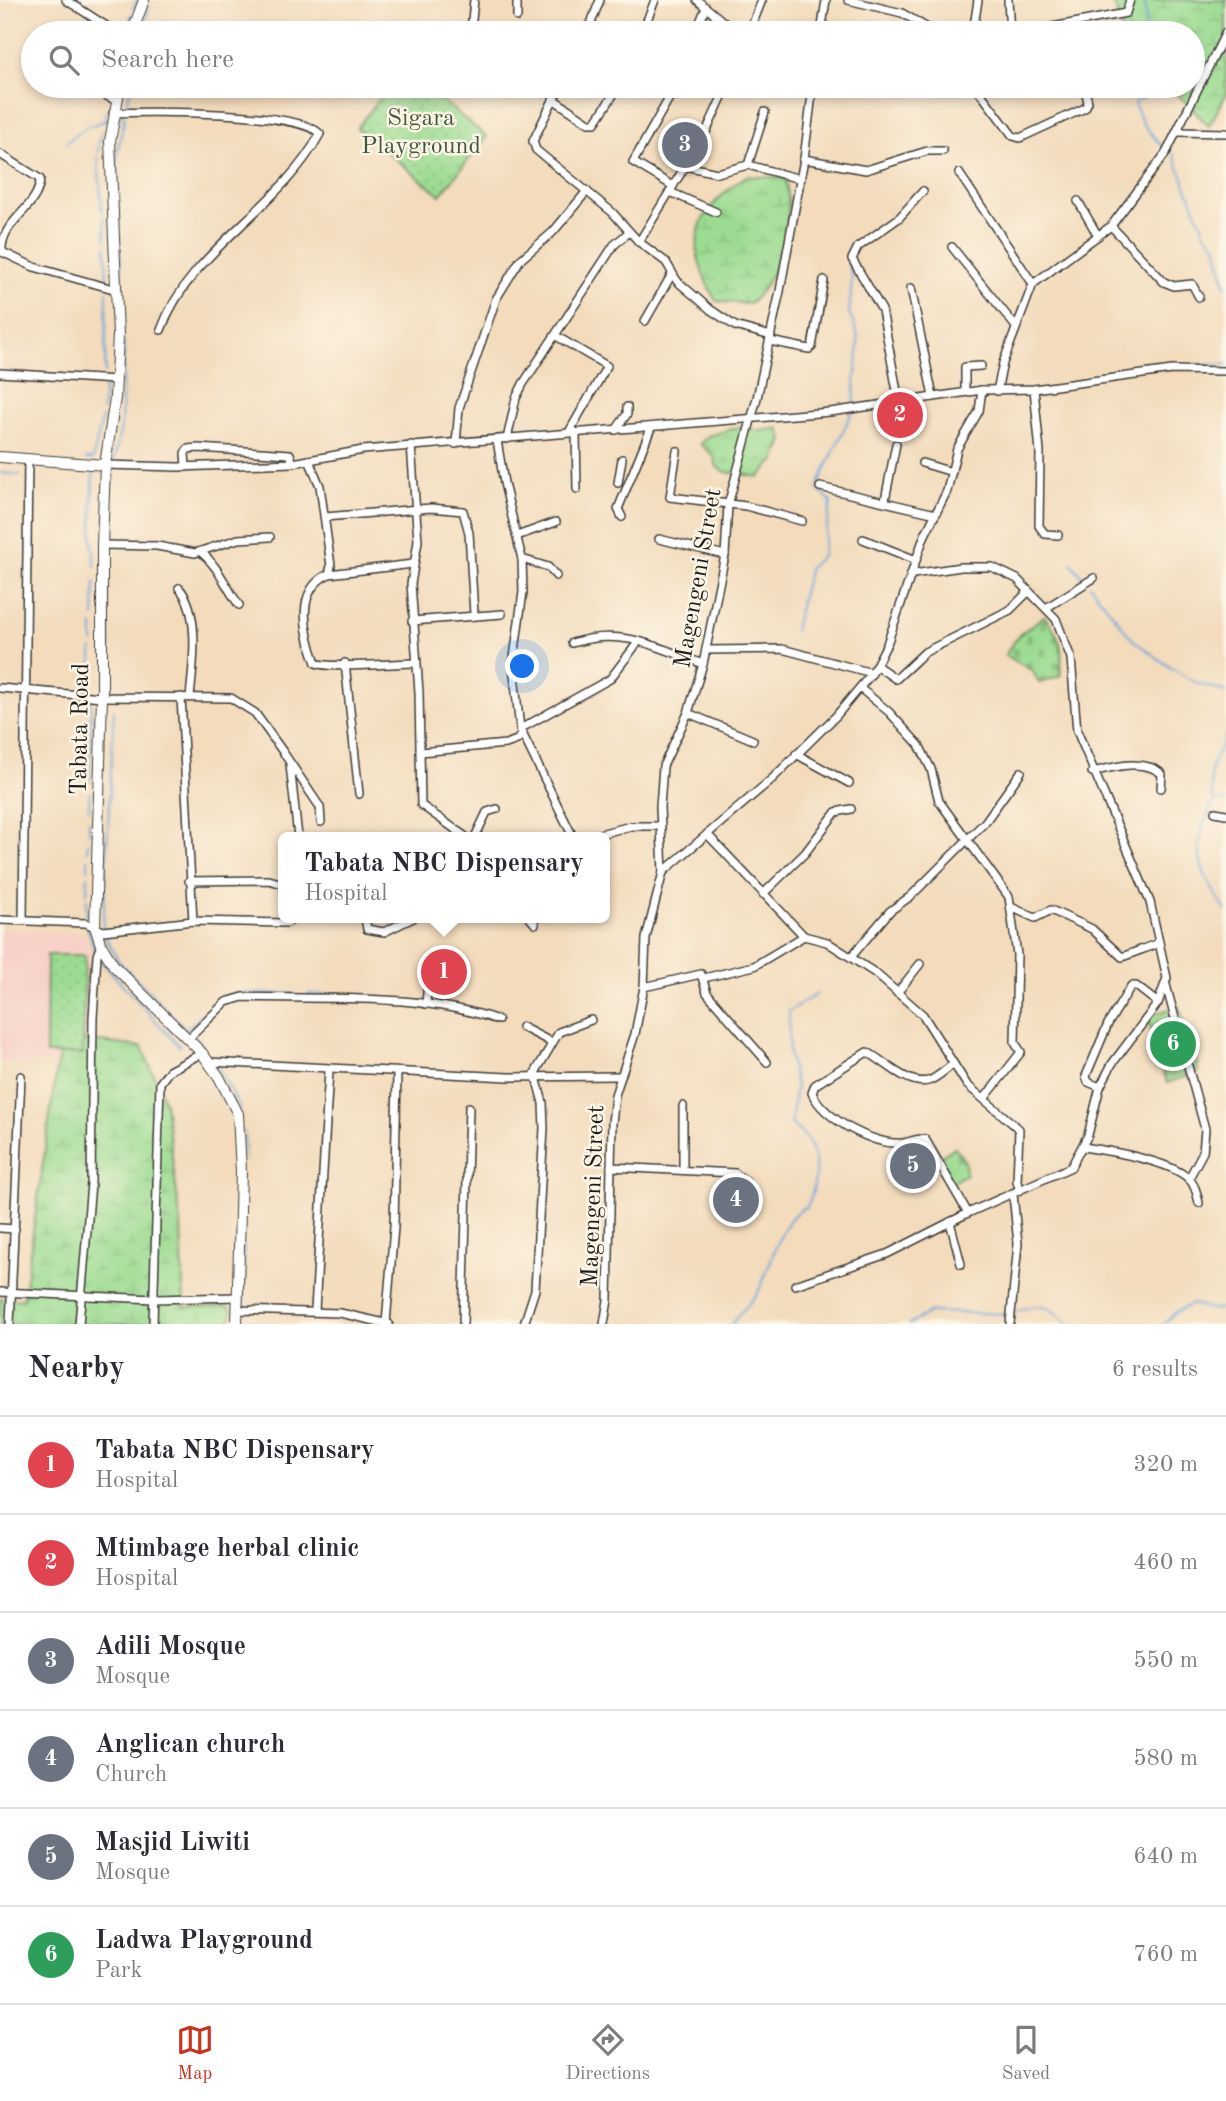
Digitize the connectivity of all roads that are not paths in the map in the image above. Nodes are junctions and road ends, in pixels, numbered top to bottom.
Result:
1 (66, 0) edge
2 (144, 0) edge
3 (474, 0) edge
4 (517, 0) edge
5 (600, 0) edge
6 (655, 0) edge
7 (697, 0) edge
8 (762, 0) edge
9 (826, 0) edge
10 (848, 0) edge
11 (978, 0) edge
12 (1008, 0) edge
13 (1130, 0) edge
14 (705, 8) junction
15 (517, 17) dead end
16 (98, 21) edge
17 (136, 21) edge
18 (472, 21) edge
19 (592, 21) edge
20 (647, 21) edge
21 (700, 21) edge
22 (722, 21) edge
23 (754, 21) edge
24 (823, 21) edge
25 (916, 21) edge
26 (975, 21) edge
27 (1009, 21) edge
28 (1093, 21) edge
29 (1226, 32) edge
30 (1224, 43) edge
31 (1205, 75) edge
32 (111, 98) edge
33 (118, 98) edge
34 (611, 98) edge
35 (669, 98) edge
36 (722, 98) edge
37 (812, 98) edge
38 (984, 98) edge
39 (1086, 98) edge
40 (1193, 98) edge
41 (554, 99) joint
42 (117, 101) junction
43 (765, 112) dead end
44 (113, 113) junction
45 (1178, 132) junction
46 (1226, 133) edge
47 (943, 151) dead end
48 (0, 154) edge
49 (804, 159) junction
50 (748, 165) junction
51 (686, 166) junction
52 (959, 173) dead end
53 (800, 179) junction
54 (671, 189) junction
55 (587, 191) junction
56 (923, 191) dead end
57 (1078, 201) dead end
58 (716, 212) dead end
59 (1111, 226) junction
60 (628, 233) junction
61 (1098, 236) junction
62 (639, 242) junction
63 (951, 247) dead end
64 (1, 251) edge
65 (672, 274) junction
66 (824, 280) dead end
67 (1033, 284) junction
68 (911, 288) dead end
69 (117, 290) junction
70 (1199, 297) dead end
71 (645, 321) dead end
72 (1016, 327) junction
73 (161, 330) dead end
74 (556, 336) junction
75 (770, 339) junction
76 (981, 366) dead end
77 (1226, 371) edge
78 (0, 373) edge
79 (116, 380) junction
80 (1034, 389) junction
81 (982, 390) junction
82 (997, 391) junction
83 (965, 392) junction
84 (933, 397) junction
85 (899, 402) junction
86 (627, 407) dead end
87 (752, 418) junction
88 (651, 428) junction
89 (616, 430) junction
90 (572, 432) junction
91 (507, 439) junction
92 (498, 440) junction
93 (456, 444) junction
94 (896, 444) dead end
95 (411, 445) junction
96 (677, 451) dead end
97 (0, 457) edge
98 (622, 459) dead end
99 (28, 460) junction
100 (309, 460) junction
101 (293, 463) junction
102 (922, 463) dead end
103 (105, 465) junction
104 (186, 467) junction
105 (952, 472) junction
106 (609, 481) dead end
107 (618, 483) junction
108 (628, 485) junction
109 (820, 487) dead end
110 (578, 489) dead end
111 (885, 500) junction
112 (728, 505) junction
113 (415, 509) junction
114 (936, 514) junction
115 (325, 517) junction
116 (622, 517) dead end
117 (802, 521) dead end
118 (556, 522) dead end
119 (1058, 535) dead end
120 (517, 536) junction
121 (270, 537) dead end
122 (659, 539) dead end
123 (863, 539) dead end
124 (102, 545) junction
125 (201, 552) junction
126 (725, 555) junction
127 (523, 559) junction
128 (916, 560) junction
129 (413, 564) junction
130 (914, 574) junction
131 (329, 575) junction
132 (556, 576) dead end
133 (1094, 578) dead end
134 (179, 588) dead end
135 (1028, 592) junction
136 (239, 604) dead end
137 (1046, 608) junction
138 (474, 614) junction
139 (502, 614) dead end
140 (412, 621) junction
141 (639, 640) junction
142 (572, 643) dead end
143 (706, 650) junction
144 (345, 663) junction
145 (416, 663) junction
146 (704, 664) junction
147 (875, 669) junction
148 (0, 688) edge
149 (26, 689) junction
150 (861, 689) junction
151 (102, 697) junction
152 (186, 697) junction
153 (688, 713) junction
154 (522, 731) junction
155 (753, 740) dead end
156 (421, 752) junction
157 (796, 754) junction
158 (289, 762) junction
159 (1021, 772) dead end
160 (1092, 772) junction
161 (849, 783) dead end
162 (1161, 788) dead end
163 (359, 794) dead end
164 (498, 809) dead end
165 (851, 810) dead end
166 (1215, 812) dead end
167 (1226, 814) edge
168 (321, 822) dead end
169 (660, 826) junction
170 (297, 832) edge
171 (459, 832) edge
172 (478, 832) edge
173 (571, 832) edge
174 (608, 832) edge
175 (707, 834) junction
176 (967, 838) junction
177 (663, 872) junction
178 (189, 881) junction
179 (278, 883) edge
180 (763, 894) junction
181 (1011, 907) junction
182 (0, 920) edge
183 (23, 920) junction
184 (193, 921) junction
185 (278, 923) edge
186 (366, 923) edge
187 (403, 923) edge
188 (95, 927) junction
189 (804, 936) junction
190 (1159, 943) junction
191 (101, 945) junction
192 (851, 957) junction
193 (430, 962) dead end
194 (920, 964) dead end
195 (704, 978) junction
196 (1166, 984) junction
197 (644, 988) junction
198 (897, 993) junction
199 (1158, 1003) junction
200 (426, 1004) junction
201 (498, 1020) dead end
202 (591, 1020) dead end
203 (522, 1027) dead end
204 (188, 1039) junction
205 (551, 1042) junction
206 (205, 1058) junction
207 (767, 1062) dead end
208 (952, 1065) junction
209 (329, 1070) junction
210 (397, 1073) junction
211 (21, 1076) dead end
212 (535, 1076) junction
213 (620, 1076) junction
214 (1100, 1087) junction
215 (984, 1099) junction
216 (469, 1107) dead end
217 (683, 1107) dead end
218 (1083, 1147) junction
219 (611, 1167) junction
220 (682, 1170) junction
221 (1189, 1178) junction
222 (1016, 1192) junction
223 (1199, 1203) dead end
224 (749, 1206) dead end
225 (968, 1213) junction
226 (950, 1222) junction
227 (0, 1228) edge
228 (15, 1229) junction
229 (961, 1264) dead end
230 (795, 1284) dead end
231 (0, 1292) edge
232 (11, 1292) junction
233 (82, 1294) junction
234 (238, 1297) junction
235 (154, 1299) junction
236 (238, 1310) junction
237 (316, 1310) junction
238 (10, 1324) edge
239 (79, 1324) edge
240 (153, 1324) edge
241 (237, 1324) edge
242 (388, 1324) edge
243 (463, 1324) edge
244 (524, 1324) edge
245 (604, 1324) edge
246 (1010, 1324) edge

1 - 16 street
2 - 17 main road
3 - 18 street
4 - 15 street
5 - 19 street
6 - 20 street
7 - 14 street
8 - 23 street
9 - 24 street
10 - 25 street
11 - 26 street
12 - 27 street
13 - 28 street
14 - 21 street
14 - 22 street
29 - 30 street
30 - 31 street
32 - 42 street
33 - 42 main road, Tabata Road
34 - 41 street
35 - 54 street
36 - 51 street
37 - 49 street, Magengeni Street
38 - 39 street
40 - 45 street
41 - 55 street
42 - 44 main road, Tabata Road
43 - 50 street
44 - 69 main road, Tabata Road
44 - 73 street
45 - 46 street
45 - 59 street
47 - 49 street
48 - 64 street
49 - 53 street, Magengeni Street
50 - 51 street
50 - 53 street
51 - 54 street
52 - 67 street
53 - 75 street, Magengeni Street
54 - 58 street
54 - 62 street
55 - 60 street
55 - 93 street
56 - 85 street
57 - 61 street
59 - 61 street
59 - 70 street
60 - 62 street
60 - 74 street
61 - 67 street
62 - 65 street
63 - 72 street
64 - 69 street
65 - 71 street
65 - 75 street
66 - 75 street
67 - 72 street
68 - 84 street
69 - 79 main road, Tabata Road
72 - 82 street
74 - 90 street
74 - 91 street
75 - 87 street, Magengeni Street
76 - 83 street
77 - 80 street
78 - 79 street
79 - 103 main road, Tabata Road
80 - 82 street
80 - 119 street
81 - 82 street
81 - 83 street
81 - 105 street
83 - 84 street
84 - 85 street
85 - 87 street
86 - 89 street
87 - 88 street
87 - 112 street, Magengeni Street
88 - 89 street
88 - 108 street
89 - 90 street
90 - 91 street
90 - 110 street
91 - 92 street
92 - 93 street
92 - 120 street
93 - 95 street
94 - 111 street
95 - 100 street
95 - 113 street
96 - 112 street
97 - 99 main road
98 - 107 street
99 - 103 main road
99 - 149 street
100 - 101 street
100 - 115 street
101 - 104 street
101 - 104 street
102 - 105 street
103 - 104 street
103 - 124 main road, Tabata Road
105 - 114 street
106 - 107 street
107 - 108 street
108 - 116 street
109 - 111 street
111 - 114 street
112 - 117 street
112 - 126 street, Magengeni Street
113 - 115 street
113 - 129 street
113 - 138 street
114 - 128 street
115 - 131 street
118 - 120 street
120 - 127 street
121 - 125 street
122 - 126 street
123 - 128 street
124 - 125 street
124 - 151 main road, Tabata Road
125 - 136 street
126 - 143 street, Magengeni Street
127 - 132 street
127 - 154 street
128 - 130 street
129 - 131 street
129 - 140 street
130 - 135 street
130 - 147 street
131 - 144 street
133 - 137 street
134 - 152 street
135 - 137 street
135 - 147 street
137 - 160 street
138 - 139 street
138 - 140 street
140 - 145 street
141 - 142 street
141 - 146 street
141 - 154 street
143 - 146 street, Magengeni Street
143 - 147 street
144 - 145 street
144 - 163 street
145 - 156 street
146 - 153 street, Magengeni Street
147 - 150 street
148 - 149 street
149 - 151 street
149 - 183 street
150 - 157 street
150 - 176 street
151 - 152 street
151 - 188 main road, Tabata Road
152 - 158 street
152 - 178 street
153 - 155 street
153 - 169 street, Magengeni Street
154 - 156 street
154 - 173 street
156 - 171 street
157 - 161 street
157 - 175 street
158 - 168 street
158 - 170 street
159 - 176 street
160 - 162 street
160 - 190 street
164 - 172 street
165 - 180 street
166 - 167 street
169 - 174 street
169 - 177 street, Magengeni Street
175 - 177 street
175 - 180 street
176 - 181 street
176 - 192 street
177 - 197 street, Magengeni Street
178 - 179 street
178 - 184 street
180 - 189 street
181 - 190 street
181 - 215 street
182 - 183 street
183 - 188 street
184 - 185 street
184 - 188 street
186 - 187 street
188 - 191 main road, Tabata Road
189 - 192 street
189 - 195 street
190 - 196 street
191 - 204 main road, Tabata Road
191 - 233 street
192 - 198 street
193 - 200 street
194 - 198 street
195 - 197 street
195 - 207 street
196 - 199 street
196 - 221 street
197 - 213 street, Magengeni Street
198 - 208 street
199 - 214 street
199 - 214 street
200 - 201 street
200 - 204 street
202 - 205 street
203 - 205 street
204 - 206 main road, Tabata Road
205 - 212 street
206 - 209 street
206 - 234 main road, Tabata Road
206 - 235 street
208 - 215 street
208 - 225 street
209 - 210 street
209 - 237 street
210 - 212 street
210 - 242 street
211 - 228 street
212 - 213 street
212 - 244 street
213 - 219 street, Magengeni Street
214 - 218 street
215 - 222 street
216 - 243 street
217 - 220 street
218 - 221 street
218 - 222 street
219 - 220 street
219 - 245 street, Magengeni Street
220 - 224 street
221 - 223 street
222 - 225 street
222 - 246 street
225 - 226 street
226 - 229 street
226 - 230 street
227 - 228 street
228 - 232 street
231 - 232 street
232 - 233 street
232 - 238 street
233 - 235 street
233 - 239 street
234 - 235 street
234 - 236 main road, Tabata Road
235 - 240 street
236 - 237 street
236 - 241 main road, Tabata Road
237 - 242 street

